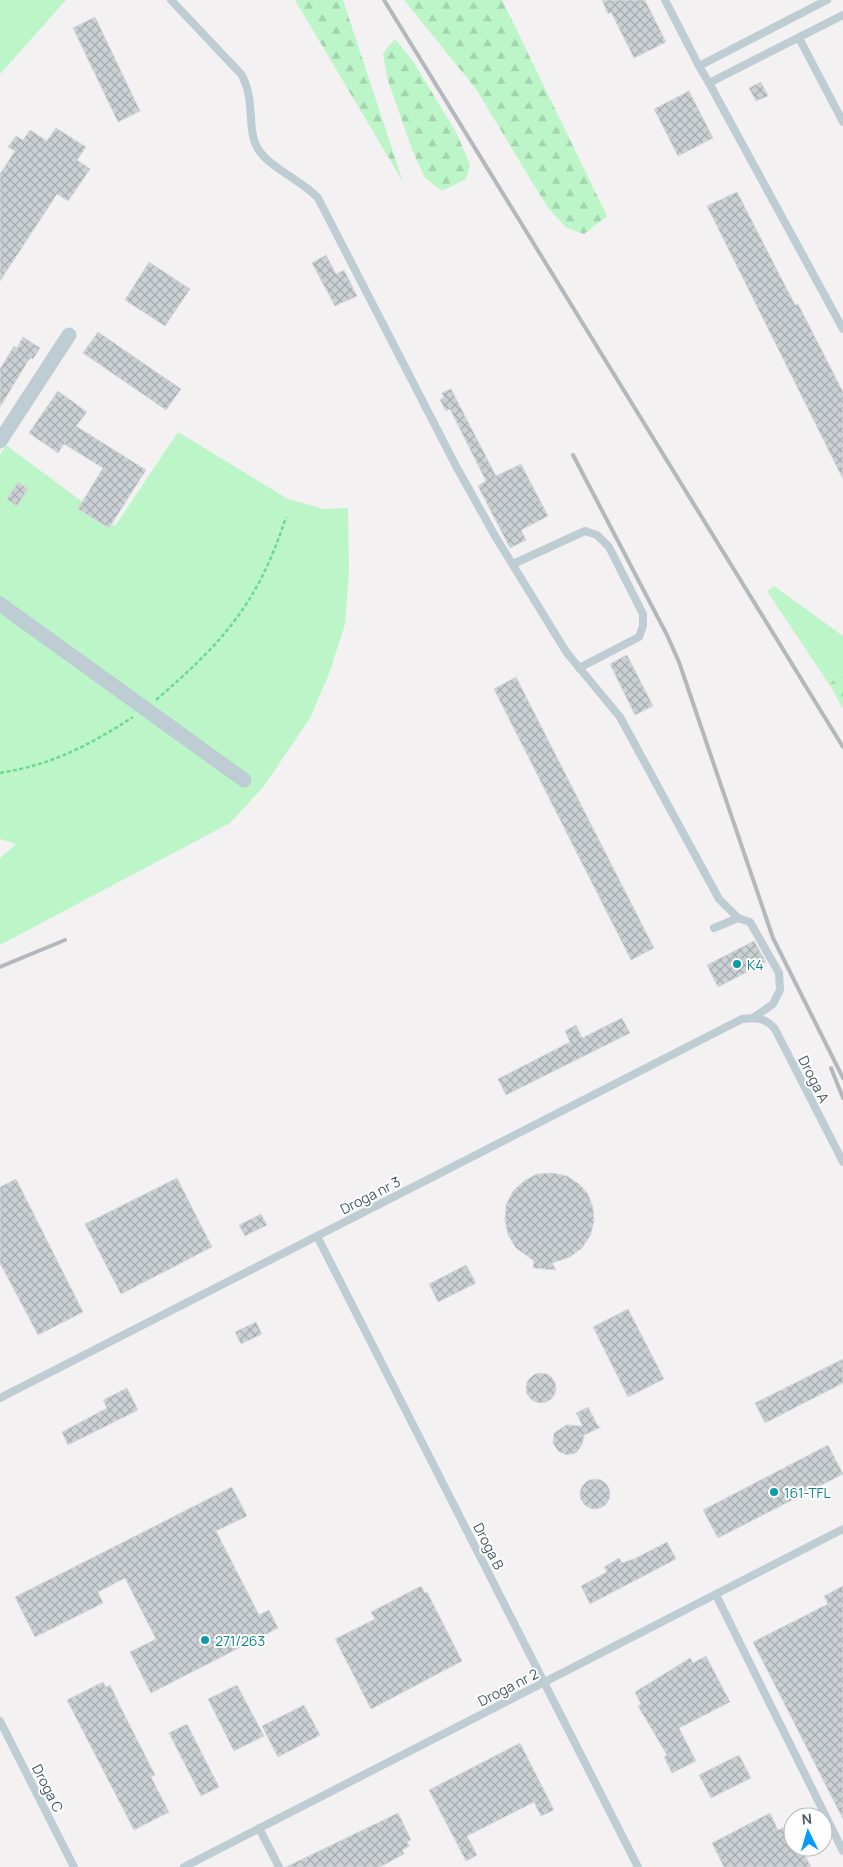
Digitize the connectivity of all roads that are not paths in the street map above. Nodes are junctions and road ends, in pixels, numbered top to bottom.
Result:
1 (171, 0) edge
2 (665, 0) edge
3 (827, 0) edge
4 (843, 15) edge
5 (799, 38) junction
6 (699, 66) junction
7 (709, 83) junction
8 (843, 122) edge
9 (843, 329) edge
10 (69, 335) dead end
11 (0, 441) edge
12 (513, 564) junction
13 (0, 604) edge
14 (579, 668) junction
15 (244, 780) dead end
16 (738, 918) junction
17 (714, 928) dead end
18 (753, 1018) junction
19 (843, 1162) edge
20 (317, 1236) junction
21 (0, 1398) edge
22 (842, 1532) edge
23 (716, 1595) junction
24 (544, 1682) junction
25 (0, 1721) edge
26 (259, 1828) junction
27 (843, 1850) edge
28 (74, 1867) edge
29 (184, 1867) edge
30 (279, 1867) edge
31 (638, 1867) edge

1 - 12 lane, Droga nr 3
2 - 6 lane
3 - 6 lane
4 - 5 lane
5 - 7 lane
5 - 8 lane
6 - 7 lane
7 - 9 lane
10 - 11 street
12 - 14 lane, Droga nr 3
12 - 14 lane
13 - 15 street
14 - 16 lane, Droga nr 3
16 - 17 lane
16 - 18 lane, Droga nr 3
18 - 19 lane, Droga A
18 - 20 lane, Droga nr 3
20 - 21 lane, Droga nr 3
20 - 24 lane, Droga B
22 - 23 lane, Droga nr 2
23 - 24 lane, Droga nr 2
23 - 27 lane
24 - 26 lane, Droga nr 2
24 - 31 lane, Droga B
25 - 28 lane, Droga C
26 - 29 lane, Droga nr 2
26 - 30 lane

